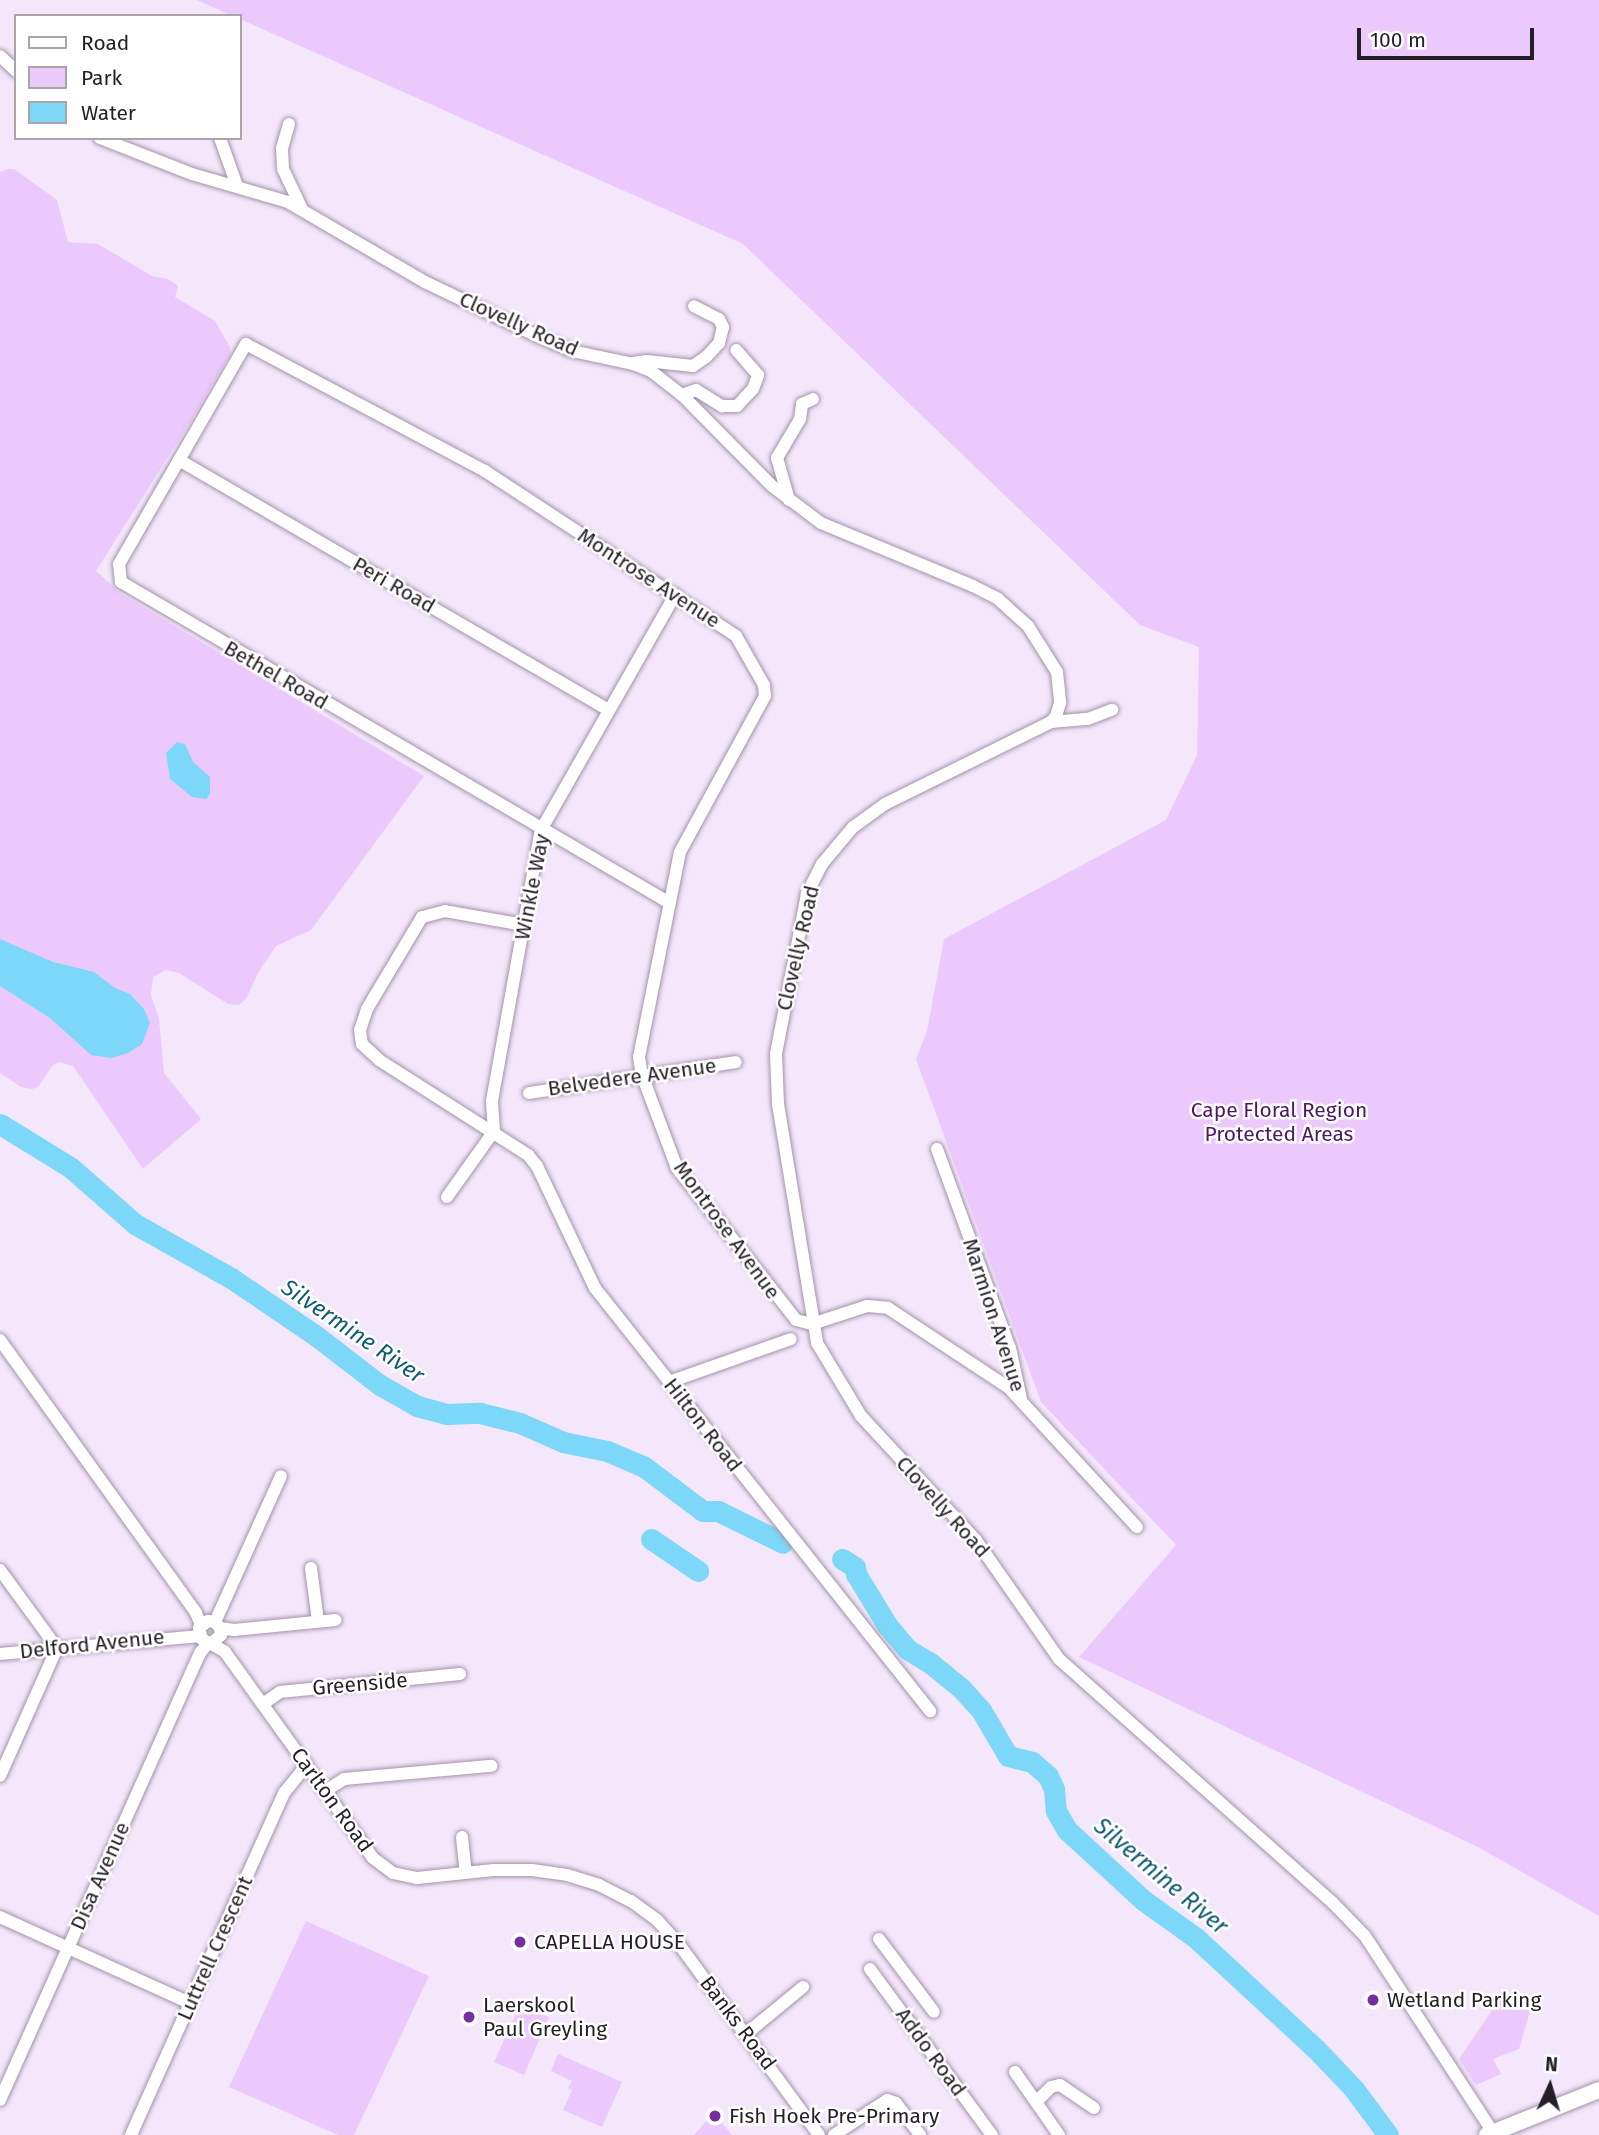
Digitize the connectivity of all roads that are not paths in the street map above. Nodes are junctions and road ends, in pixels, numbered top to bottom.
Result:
1 (0, 56) edge
2 (14, 69) edge
3 (289, 124) dead end
4 (105, 140) edge
5 (221, 140) edge
6 (237, 186) junction
7 (302, 210) junction
8 (694, 306) dead end
9 (246, 344) joint
10 (736, 350) dead end
11 (633, 363) junction
12 (682, 395) junction
13 (813, 399) dead end
14 (179, 460) junction
15 (789, 500) junction
16 (675, 595) junction
17 (609, 710) junction
18 (1112, 710) dead end
19 (1051, 722) junction
20 (541, 830) junction
21 (668, 902) junction
22 (524, 925) junction
23 (736, 1062) dead end
24 (642, 1075) junction
25 (529, 1093) dead end
26 (494, 1131) junction
27 (937, 1149) dead end
28 (447, 1197) dead end
29 (812, 1324) junction
30 (791, 1339) dead end
31 (0, 1340) edge
32 (669, 1382) junction
33 (1021, 1399) junction
34 (281, 1476) dead end
35 (1137, 1527) dead end
36 (311, 1567) dead end
37 (0, 1570) edge
38 (336, 1619) dead end
39 (318, 1621) junction
40 (208, 1633) junction
41 (57, 1648) junction
42 (0, 1654) edge
43 (460, 1675) dead end
44 (263, 1704) junction
45 (930, 1711) dead end
46 (306, 1766) junction
47 (491, 1766) dead end
48 (0, 1776) edge
49 (326, 1791) junction
50 (462, 1837) dead end
51 (494, 1870) joint
52 (466, 1873) junction
53 (0, 1917) edge
54 (879, 1939) dead end
55 (68, 1947) junction
56 (870, 1969) dead end
57 (903, 1972) junction
58 (883, 1985) junction
59 (803, 1987) dead end
60 (190, 2003) junction
61 (934, 2012) dead end
62 (746, 2034) junction
63 (1015, 2072) dead end
64 (1599, 2090) edge
65 (0, 2100) edge
66 (1036, 2102) junction
67 (1094, 2108) dead end
68 (1490, 2134) edge
69 (131, 2135) edge
70 (819, 2135) edge
71 (834, 2135) edge
72 (920, 2135) edge
73 (992, 2135) edge
74 (1059, 2135) edge

1 - 2 street
3 - 7 street
4 - 6 street, Clovelly Road
5 - 6 street
6 - 7 street, Clovelly Road
7 - 11 street, Clovelly Road
8 - 11 street
9 - 14 street, Bethel Road
9 - 16 street, Montrose Avenue
10 - 12 street
11 - 12 street, Clovelly Road
12 - 15 street, Clovelly Road
13 - 15 street
14 - 17 street, Peri Road
14 - 20 street, Bethel Road
15 - 19 street, Clovelly Road
16 - 17 street, Winkle Way
16 - 21 street, Montrose Avenue
17 - 20 street, Winkle Way
18 - 19 street
19 - 29 street, Clovelly Road
20 - 21 street, Bethel Road
20 - 22 street, Winkle Way
21 - 24 street, Montrose Avenue
22 - 26 street, Winkle Way
22 - 26 street, Hilton Road
23 - 24 street, Belvedere Avenue
24 - 25 street, Belvedere Avenue
24 - 29 street, Montrose Avenue
26 - 28 street
26 - 32 street, Hilton Road
27 - 33 street, Marmion Avenue
29 - 33 street
29 - 68 street, Clovelly Road
30 - 32 street
31 - 40 street, Carlton Road
32 - 45 street, Hilton Road
33 - 35 street, Marmion Avenue
34 - 40 street, Disa Avenue
36 - 39 street
37 - 41 street
38 - 39 street, Delford Avenue
39 - 40 street, Delford Avenue
40 - 41 street, Delford Avenue
40 - 44 street, Carlton Road
40 - 55 street, Disa Avenue
41 - 42 street, Delford Avenue
41 - 48 street
43 - 44 street, Greenside
44 - 46 street, Carlton Road
46 - 49 street, Carlton Road
46 - 60 street, Luttrell Crescent
47 - 49 street
49 - 52 street, Carlton Road
50 - 52 street
51 - 52 street, Carlton Road
51 - 62 street, Banks Road
53 - 55 street
54 - 57 street
55 - 60 street
55 - 65 street, Disa Avenue
56 - 58 street, Addo Road
57 - 58 street
57 - 61 street
58 - 73 street, Addo Road
59 - 62 street
60 - 69 street, Luttrell Crescent
62 - 70 street, Banks Road
63 - 66 street
64 - 68 main road
66 - 67 street
66 - 74 street
71 - 72 street

